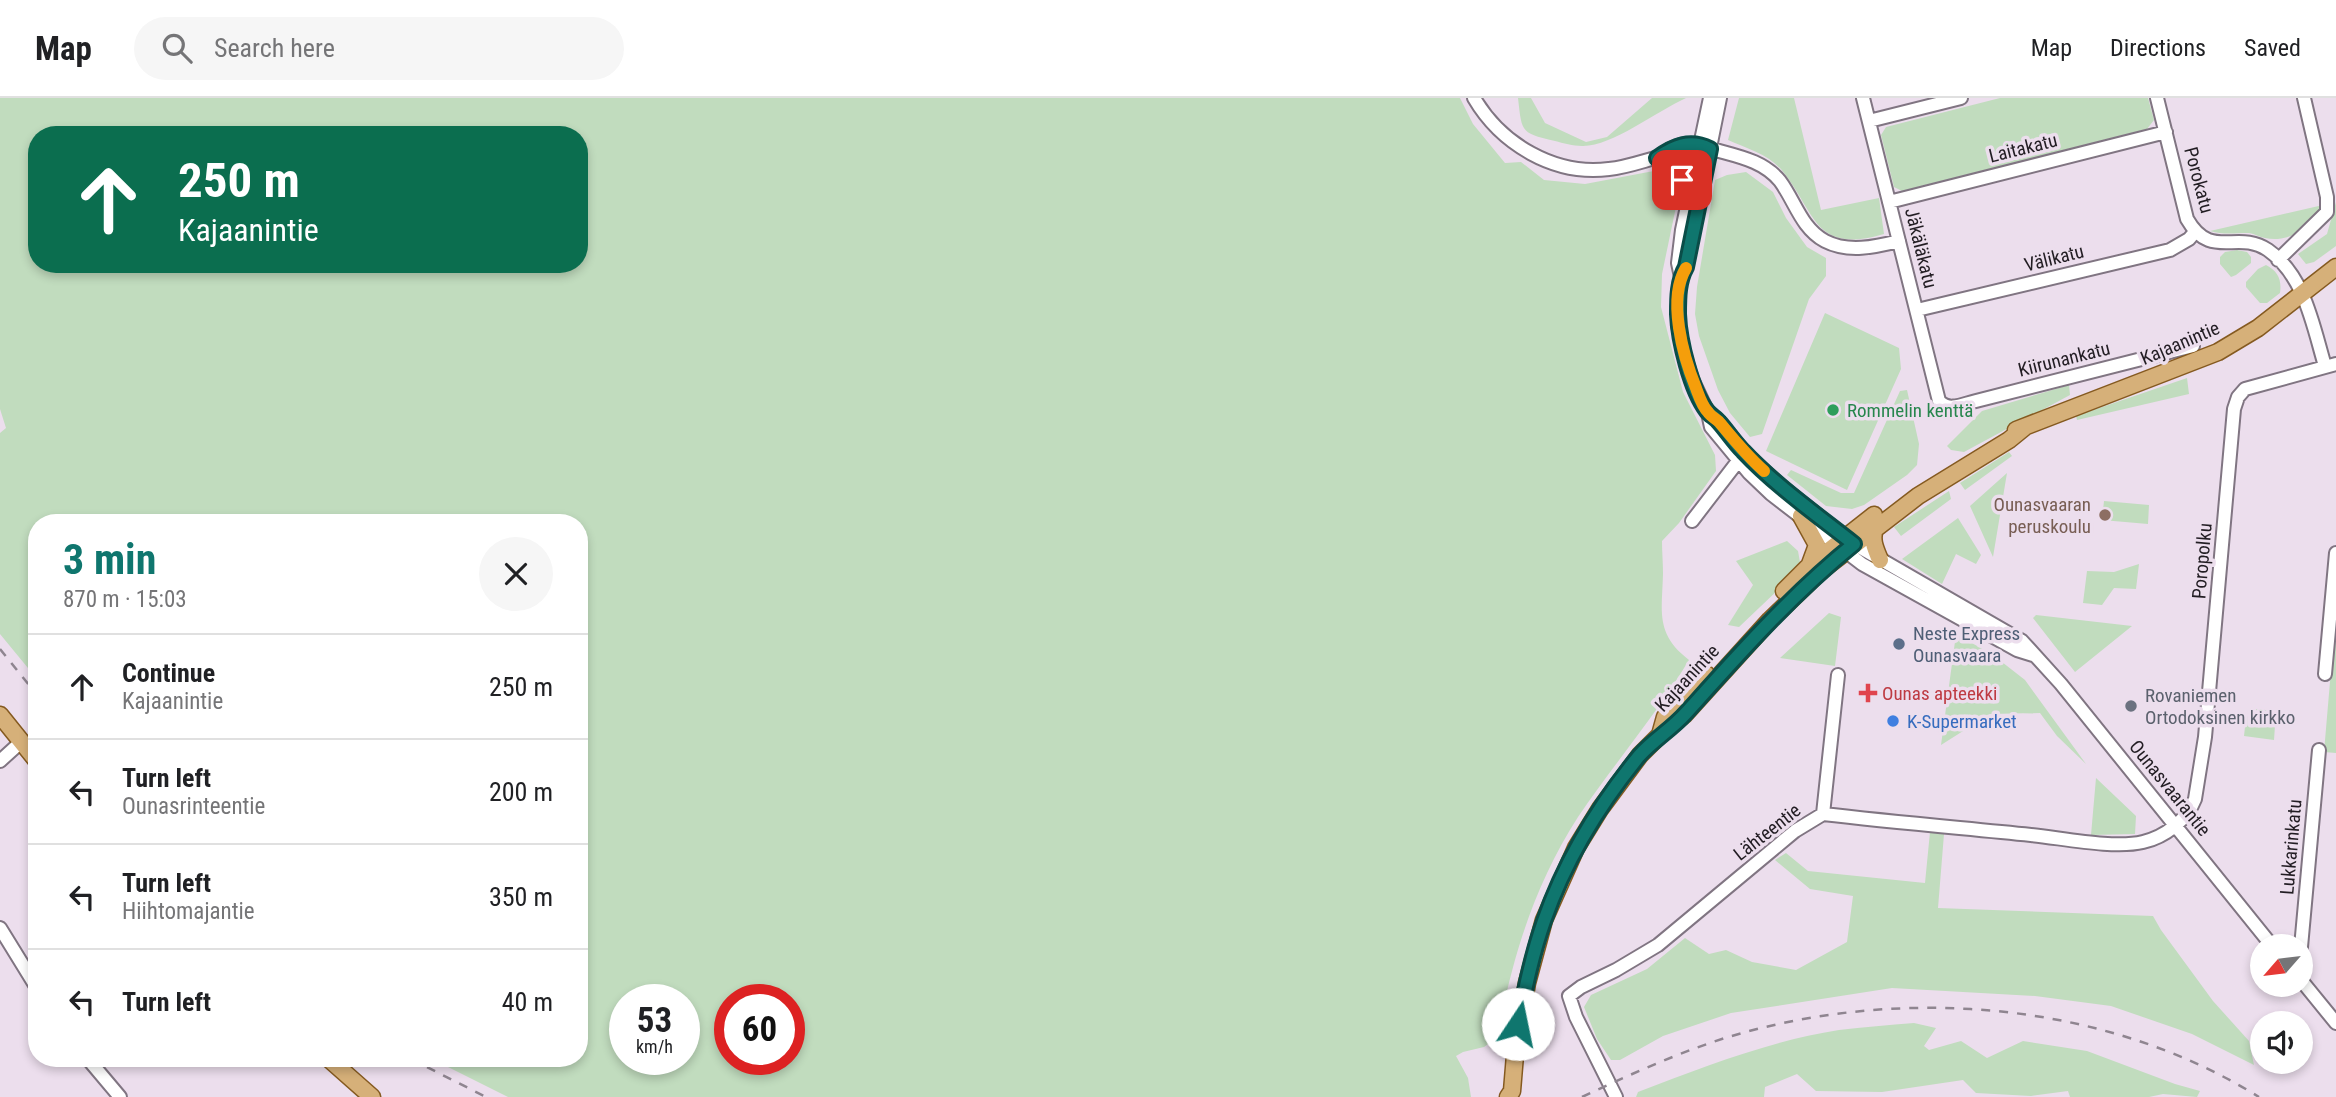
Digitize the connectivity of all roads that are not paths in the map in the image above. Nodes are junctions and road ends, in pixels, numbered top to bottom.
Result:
1 (1474, 98) edge
2 (1710, 98) edge
3 (1720, 98) edge
4 (1863, 98) edge
5 (1961, 98) edge
6 (2157, 98) edge
7 (2304, 98) edge
8 (1869, 121) junction
9 (2166, 131) junction
10 (1702, 149) junction
11 (1657, 158) junction
12 (1889, 202) junction
13 (1686, 205) junction
14 (2195, 232) junction
15 (1899, 241) junction
16 (2278, 260) junction
17 (2336, 267) edge
18 (1681, 277) junction
19 (2302, 295) junction
20 (1917, 310) junction
21 (2193, 346) dead end
22 (2330, 365) edge
23 (1944, 406) joint
24 (2025, 427) junction
25 (1741, 457) junction
26 (1801, 516) junction
27 (1692, 521) dead end
28 (1875, 528) junction
29 (1845, 544) junction
30 (2336, 553) edge
31 (1880, 560) junction
32 (1808, 567) junction
33 (2034, 655) junction
34 (2325, 674) dead end
35 (1838, 675) dead end
36 (0, 715) edge
37 (1660, 734) junction
38 (22, 742) junction
39 (28, 750) edge
40 (2319, 750) dead end
41 (0, 761) edge
42 (1823, 814) junction
43 (2175, 825) junction
44 (0, 928) edge
45 (2263, 934) edge
46 (2302, 934) edge
47 (28, 973) edge
48 (2314, 997) edge
49 (2336, 1023) edge
50 (95, 1067) edge
51 (338, 1067) edge
52 (1512, 1095) edge
53 (120, 1097) edge
54 (372, 1097) edge
55 (1616, 1097) edge

1 - 11 street
2 - 10 street
3 - 10 street
4 - 8 street, Jäkäläkatu
5 - 8 street
6 - 9 street, Porokatu
7 - 16 street
8 - 12 street, Jäkäläkatu
9 - 12 street, Laitakatu
9 - 14 street, Porokatu
10 - 11 street
10 - 13 street
10 - 15 street
10 - 18 street
11 - 13 street
12 - 15 street, Jäkäläkatu
13 - 18 street
14 - 16 street, Porokatu
14 - 20 street, Välikatu
15 - 20 street, Jäkäläkatu
16 - 19 street, Porokatu
17 - 19 main road, Kajaanintie
18 - 25 street
19 - 22 street, Porokatu
19 - 24 main road, Kajaanintie
20 - 23 street, Jäkäläkatu
21 - 23 street, Kiirunankatu
22 - 43 street, Poropolku
24 - 28 main road, Kajaanintie
24 - 29 main road, Kajaanintie
25 - 26 street
25 - 27 street
25 - 29 street
26 - 29 street
26 - 32 main road
28 - 29 main road, Kajaanintie
28 - 31 main road
29 - 31 street, Ounasvaarantie
29 - 32 main road, Kajaanintie
29 - 33 street, Ounasvaarantie
29 - 37 main road, Kajaanintie
30 - 34 street
31 - 33 street, Ounasvaarantie
32 - 37 main road, Kajaanintie
33 - 43 street, Ounasvaarantie
35 - 42 street
36 - 38 main road
37 - 52 main road
38 - 39 main road
38 - 41 street
40 - 46 street, Lukkarinkatu
42 - 43 street, Lähteentie
42 - 55 street, Lähteentie
43 - 45 street, Ounasvaarantie
44 - 47 street
48 - 49 street
50 - 53 street
51 - 54 main road

